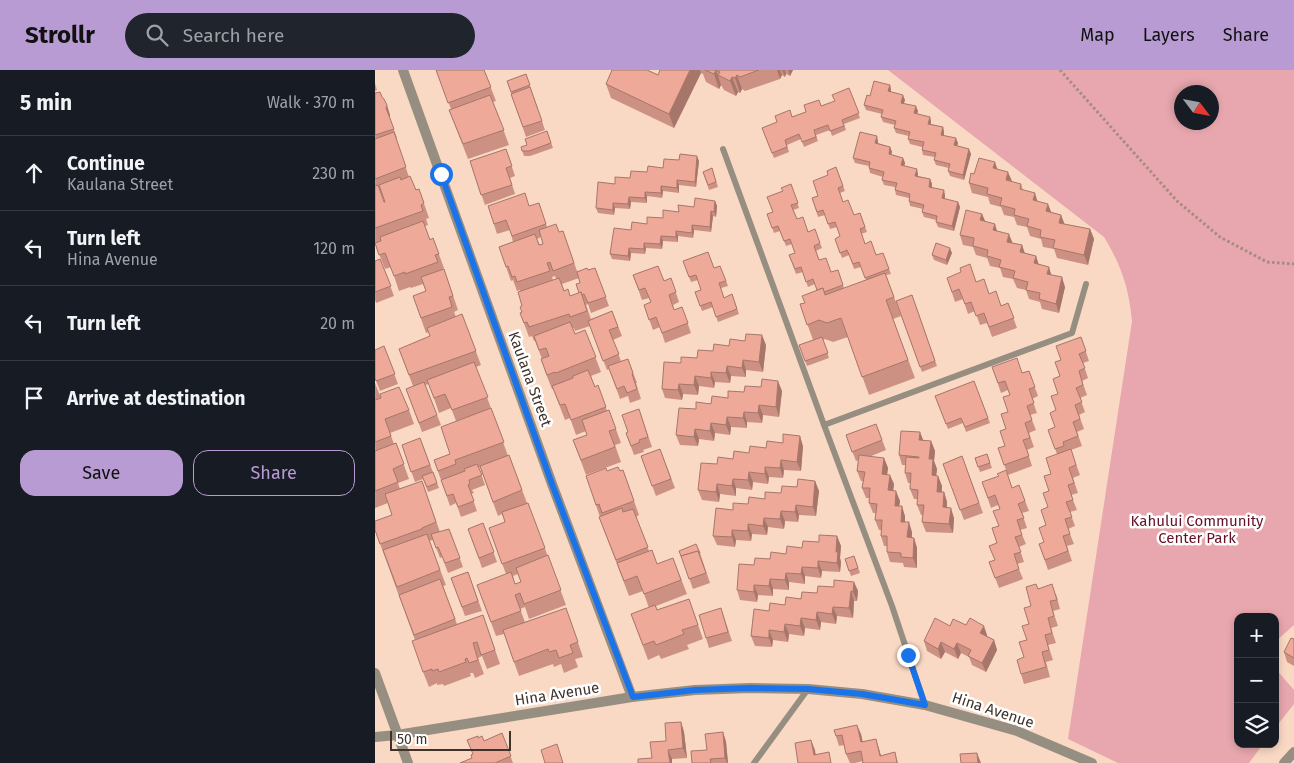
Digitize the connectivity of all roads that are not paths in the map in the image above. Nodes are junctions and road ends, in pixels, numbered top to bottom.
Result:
1 (403, 70) edge
2 (723, 149) dead end
3 (1086, 284) dead end
4 (824, 425) junction
5 (375, 673) edge
6 (808, 689) junction
7 (633, 697) junction
8 (925, 705) junction
9 (397, 735) junction
10 (375, 737) edge
11 (1294, 752) edge
12 (408, 763) edge
13 (754, 763) edge
14 (1092, 763) edge
15 (1284, 763) edge

1 - 7 street, Kaulana Street
2 - 4 lane
3 - 4 lane
4 - 8 lane
5 - 9 street
6 - 7 street, Hina Avenue
6 - 8 street, Hina Avenue
6 - 13 lane
7 - 9 street, Hina Avenue
8 - 14 street, Hina Avenue
9 - 10 street, Hina Avenue
9 - 12 street
11 - 15 street

